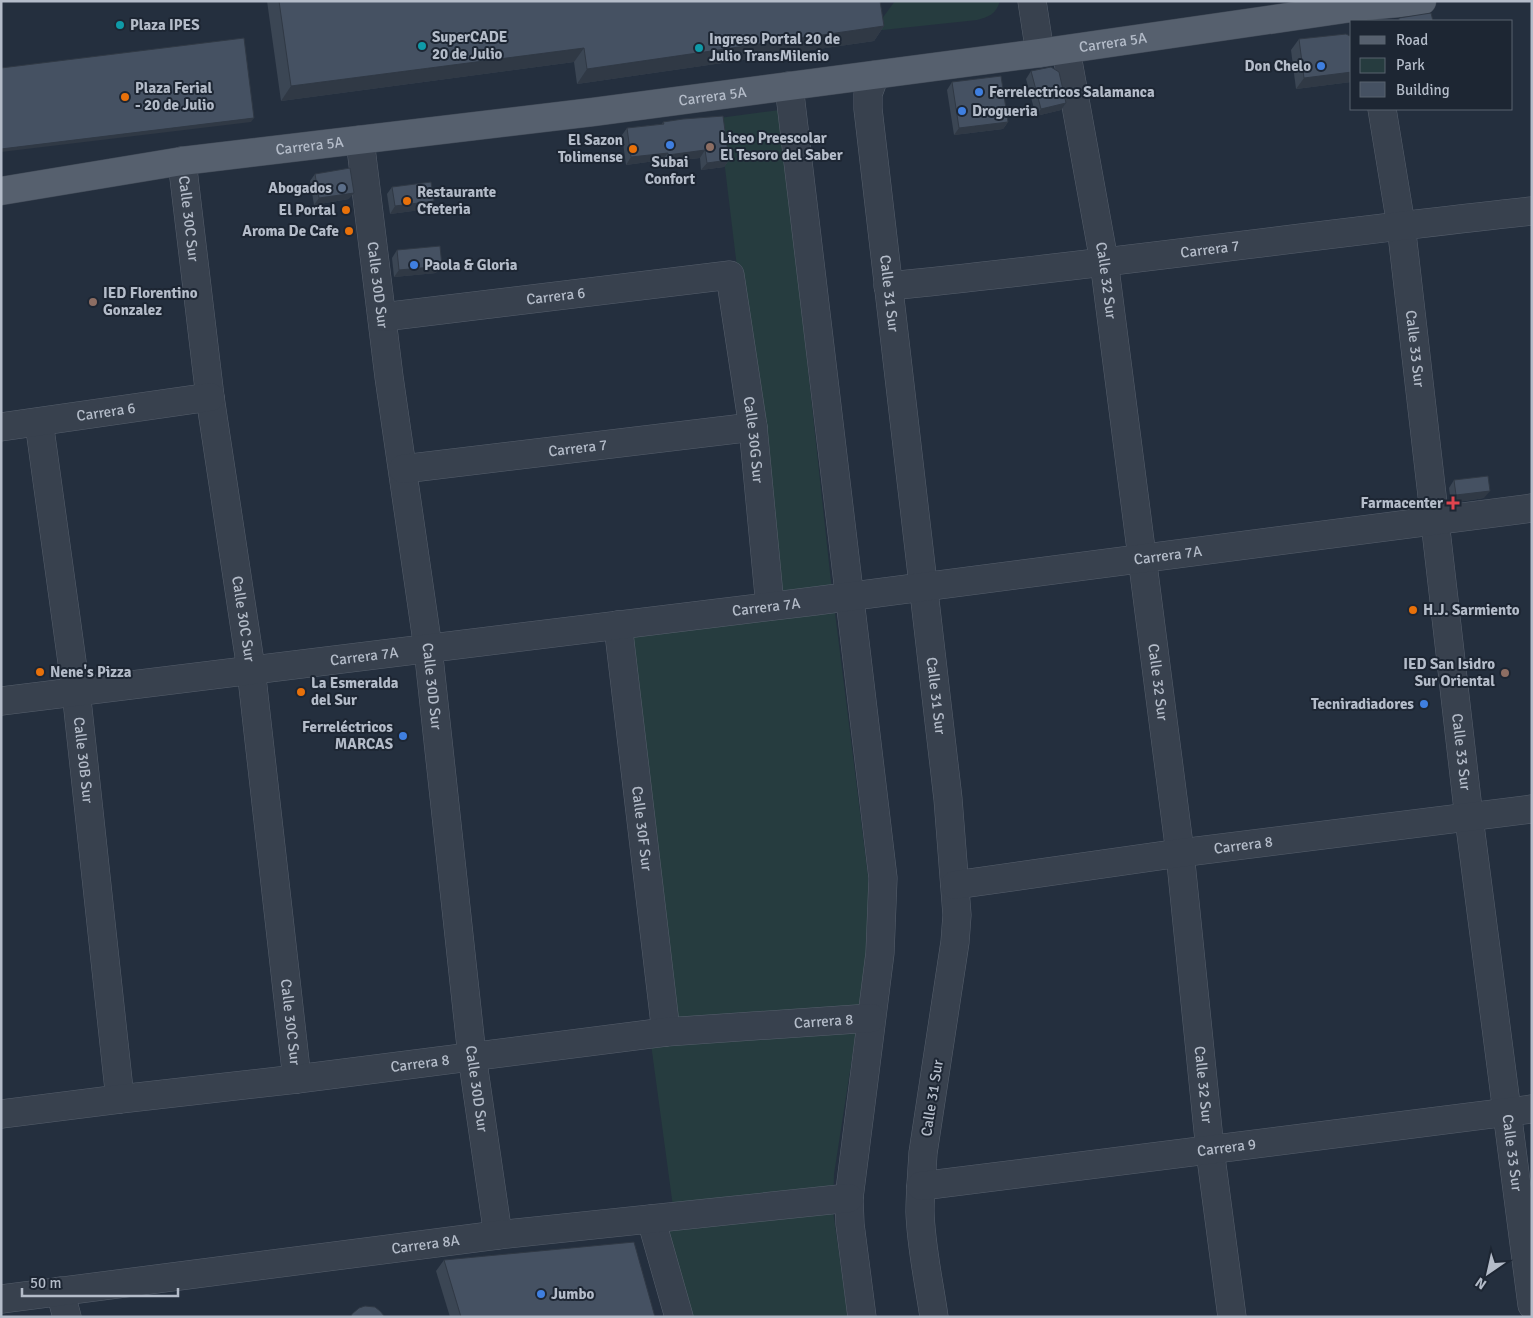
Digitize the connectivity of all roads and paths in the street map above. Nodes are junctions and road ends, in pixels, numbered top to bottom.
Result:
1 (1032, 1) edge
2 (1422, 1) edge
3 (1367, 14) edge
4 (1053, 52) junction
5 (875, 75) junction
6 (789, 86) junction
7 (1382, 110) edge
8 (360, 140) junction
9 (182, 161) junction
10 (1, 191) edge
11 (1532, 211) edge
12 (1401, 225) junction
13 (1104, 262) junction
14 (730, 275) joint
15 (888, 286) junction
16 (383, 317) junction
17 (210, 397) junction
18 (39, 422) junction
19 (1, 427) edge
20 (753, 427) junction
21 (404, 469) junction
22 (1532, 508) edge
23 (1436, 520) junction
24 (1141, 559) junction
25 (924, 587) junction
26 (849, 597) junction
27 (770, 606) junction
28 (618, 625) junction
29 (428, 648) junction
30 (251, 669) junction
31 (76, 691) junction
32 (1, 701) edge
33 (1532, 810) edge
34 (1469, 818) junction
35 (1180, 853) junction
36 (956, 885) junction
37 (871, 1018) junction
38 (666, 1032) junction
39 (472, 1056) junction
40 (297, 1079) junction
41 (120, 1099) junction
42 (1519, 1111) edge
43 (1, 1114) edge
44 (1210, 1150) junction
45 (921, 1186) junction
46 (849, 1198) junction
47 (651, 1219) junction
48 (498, 1235) junction
49 (1, 1299) edge
50 (64, 1304) edge
51 (1532, 1306) edge
52 (678, 1317) edge
53 (862, 1317) edge
54 (934, 1317) edge
55 (1232, 1317) edge

1 - 4 street, Calle 32 Sur
2 - 3 main road, Carrera 5A
3 - 4 main road, Carrera 5A
4 - 5 main road, Carrera 5A
4 - 13 street, Calle 32 Sur
5 - 6 main road, Carrera 5A
5 - 15 street, Calle 31 Sur
6 - 8 main road, Carrera 5A
6 - 26 street
7 - 12 street, Calle 33 Sur
8 - 9 main road, Carrera 5A
8 - 16 street, Calle 30D Sur
9 - 10 main road, Carrera 5A
9 - 17 street, Calle 30C Sur
11 - 12 street, Carrera 7
12 - 13 street, Carrera 7
12 - 23 street, Calle 33 Sur
13 - 15 street, Carrera 7
13 - 24 street, Calle 32 Sur
14 - 16 street, Carrera 6
14 - 20 street, Calle 30G Sur
15 - 25 street, Calle 31 Sur
16 - 21 street, Calle 30D Sur
17 - 18 street, Carrera 6
17 - 30 street, Calle 30C Sur
18 - 19 street, Carrera 6
18 - 31 street, Calle 30B Sur
20 - 21 street, Carrera 7
20 - 27 street, Calle 30G Sur
21 - 29 street, Calle 30D Sur
22 - 23 street, Carrera 7A
23 - 24 street, Carrera 7A
23 - 34 street, Calle 33 Sur
24 - 25 street, Carrera 7A
24 - 35 street, Calle 32 Sur
25 - 26 street, Carrera 7A
25 - 36 street, Calle 31 Sur
26 - 27 street, Carrera 7A
26 - 37 street
27 - 28 street, Carrera 7A
28 - 29 street, Carrera 7A
28 - 38 street, Calle 30F Sur
29 - 30 street, Carrera 7A
29 - 39 street, Calle 30D Sur
30 - 31 street, Carrera 7A
30 - 40 street, Calle 30C Sur
31 - 32 street, Carrera 7A
31 - 41 street, Calle 30B Sur
33 - 34 street, Carrera 8
34 - 35 street, Carrera 8
34 - 42 street, Calle 33 Sur
35 - 36 street, Carrera 8
35 - 44 street, Calle 32 Sur
36 - 45 street, Calle 31 Sur
37 - 38 street, Carrera 8
37 - 46 street
38 - 39 street, Carrera 8
39 - 40 street, Carrera 8
39 - 48 street, Calle 30D Sur
40 - 41 street, Carrera 8
41 - 43 street, Carrera 8
42 - 44 street, Carrera 9
42 - 51 street, Calle 33 Sur
44 - 45 street, Carrera 9
44 - 55 street, Calle 32 Sur
45 - 54 street, Calle 31 Sur
46 - 47 street, Carrera 8A
46 - 53 street
47 - 48 street, Carrera 8A
47 - 52 street
48 - 50 street, Carrera 8A
49 - 50 street, Carrera 8A

